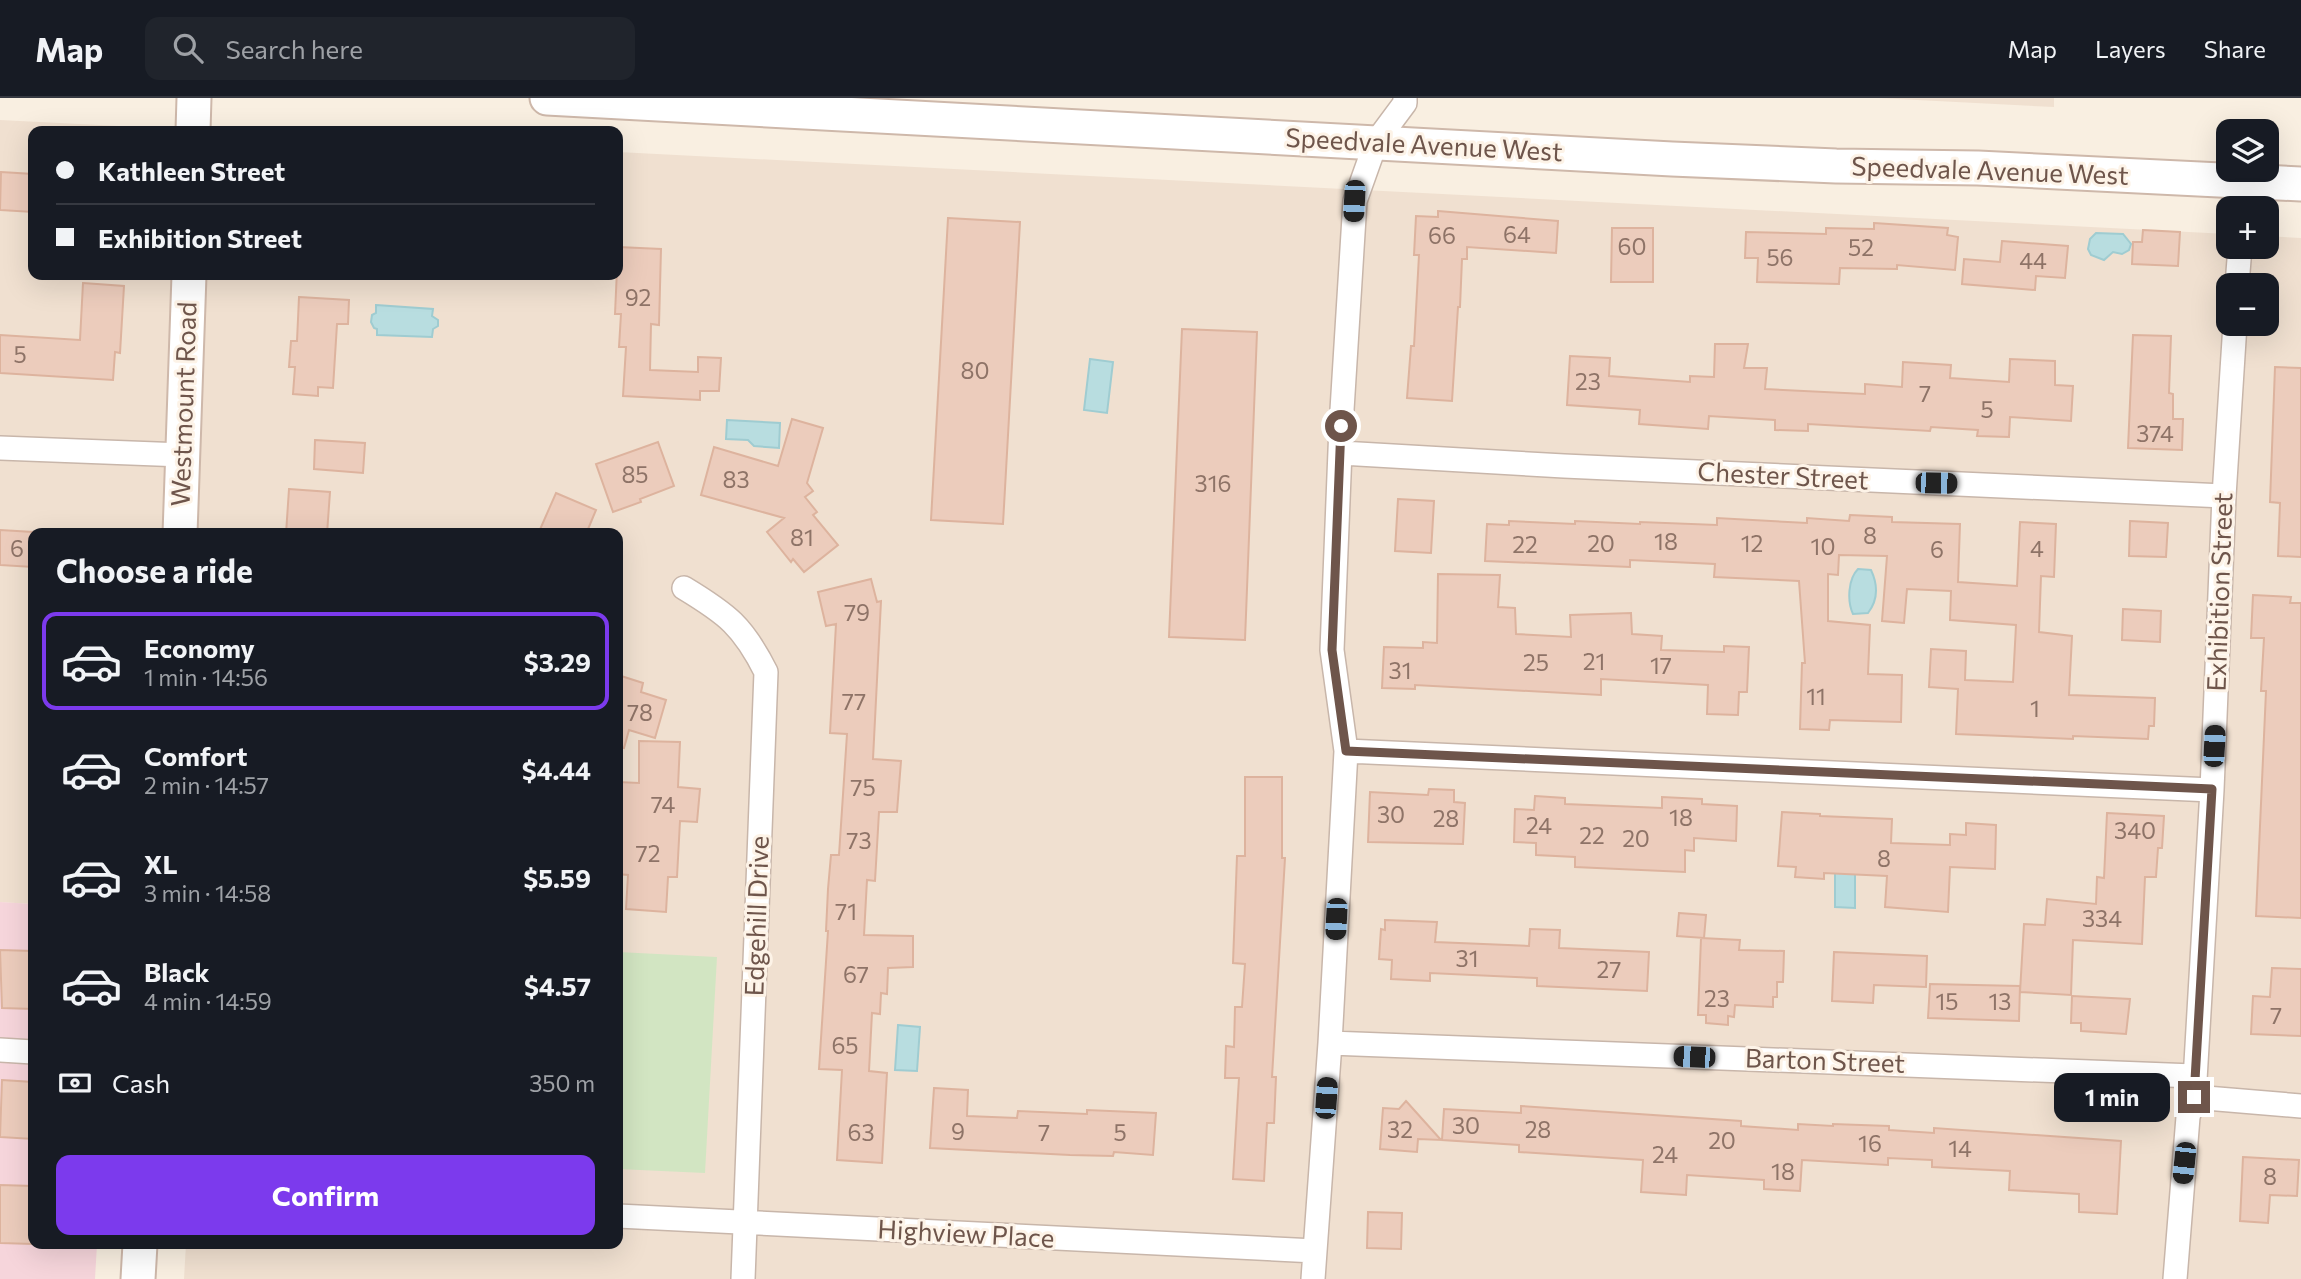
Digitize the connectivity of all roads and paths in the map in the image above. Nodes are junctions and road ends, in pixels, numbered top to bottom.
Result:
1 (194, 98) edge
2 (547, 98) edge
3 (1405, 98) edge
4 (193, 126) edge
5 (1376, 142) junction
6 (2301, 184) edge
7 (2243, 195) edge
8 (189, 280) edge
9 (2234, 336) edge
10 (0, 448) edge
11 (1341, 453) junction
12 (183, 455) junction
13 (2224, 496) junction
14 (180, 528) edge
15 (684, 588) dead end
16 (1346, 751) junction
17 (2212, 789) junction
18 (1330, 1043) junction
19 (0, 1050) edge
20 (28, 1052) edge
21 (2194, 1086) junction
22 (2301, 1106) edge
23 (623, 1216) edge
24 (746, 1223) junction
25 (140, 1249) edge
26 (1315, 1251) junction
27 (138, 1279) edge
28 (743, 1279) edge
29 (1313, 1279) edge
30 (2175, 1279) edge

1 - 4 main road
2 - 5 main road, Speedvale Avenue West
3 - 5 street
5 - 7 main road, Speedvale Avenue West
5 - 11 street
6 - 7 main road, Speedvale Avenue West
8 - 12 main road, Westmount Road
9 - 13 street, Exhibition Street
10 - 12 street
11 - 13 street, Chester Street
11 - 16 street
12 - 14 main road, Westmount Road
13 - 17 street, Exhibition Street
15 - 24 street, Edgehill Drive
16 - 17 street
16 - 18 street
17 - 21 street, Exhibition Street
18 - 21 street, Barton Street
18 - 26 street
19 - 20 street
21 - 22 street, Barton Street
21 - 30 street, Exhibition Street
23 - 24 street, Highview Place
24 - 26 street, Highview Place
24 - 28 street, Edgehill Drive
25 - 27 main road
26 - 29 street

